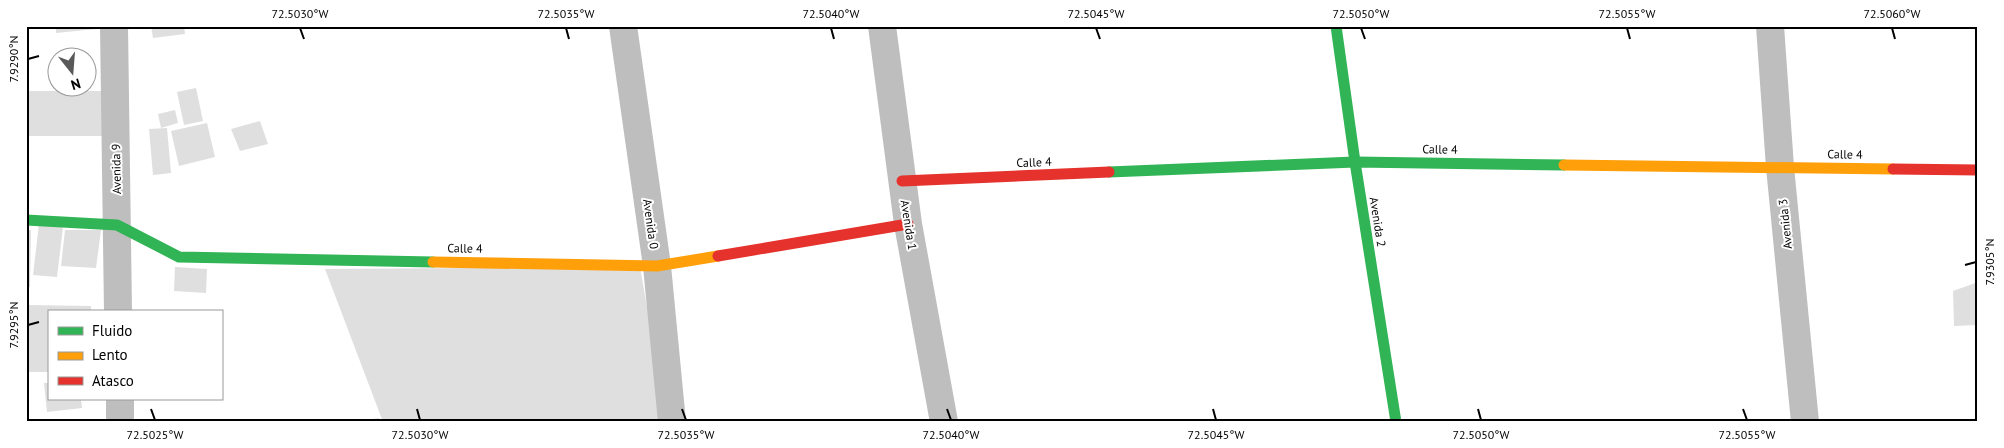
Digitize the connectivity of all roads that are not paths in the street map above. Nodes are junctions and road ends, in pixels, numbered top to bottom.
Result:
1 (114, 26) edge
2 (623, 26) edge
3 (882, 26) edge
4 (1336, 26) edge
5 (1770, 26) edge
6 (1355, 162) junction
7 (1780, 167) junction
8 (1978, 170) edge
9 (902, 181) junction
10 (26, 220) edge
11 (117, 224) junction
12 (908, 224) junction
13 (658, 266) junction
14 (118, 310) edge
15 (120, 400) edge
16 (120, 422) edge
17 (672, 422) edge
18 (944, 422) edge
19 (1396, 422) edge
20 (1804, 422) edge

1 - 11 street, Avenida 9
2 - 13 street, Avenida 0
3 - 9 street, Avenida 1
4 - 6 street, Avenida 2
5 - 7 street, Avenida 3
6 - 7 street, Calle 4
6 - 9 street, Calle 4
6 - 19 street, Avenida 2
7 - 8 street, Calle 4
7 - 20 street, Avenida 3
9 - 12 street, Avenida 1
10 - 11 street, Calle 4
11 - 13 street, Calle 4
11 - 14 street, Avenida 9
12 - 13 street, Calle 4
12 - 18 street, Avenida 1
13 - 17 street, Avenida 0
15 - 16 street

